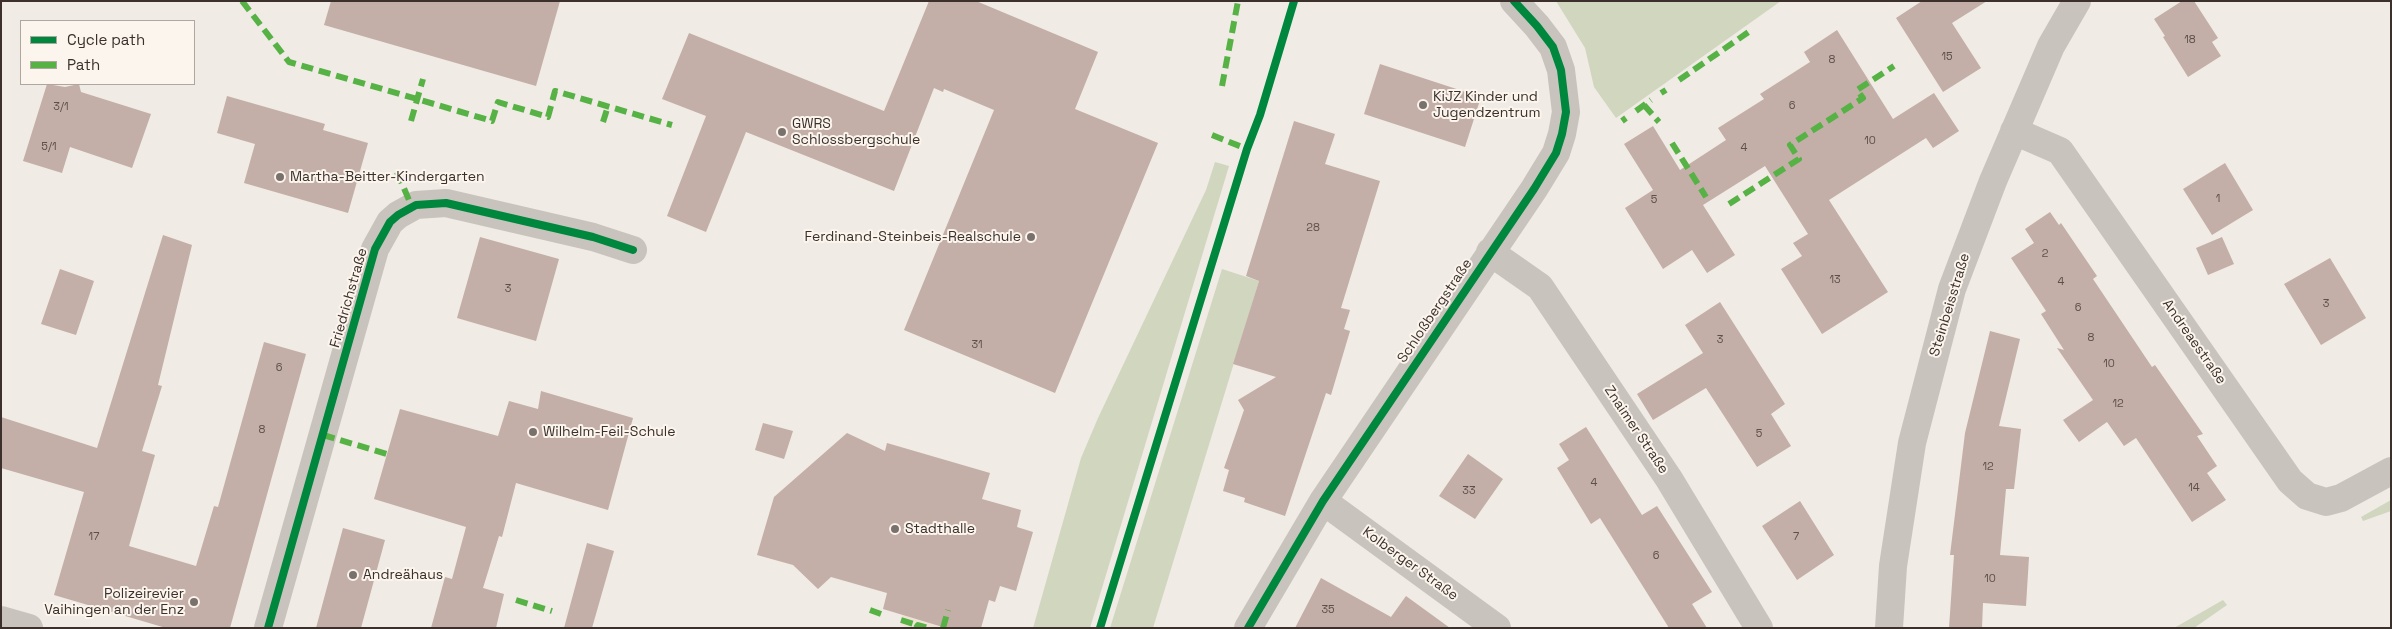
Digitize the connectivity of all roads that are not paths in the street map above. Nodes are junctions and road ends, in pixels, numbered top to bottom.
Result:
1 (1514, 1) edge
2 (2077, 1) edge
3 (2014, 131) junction
4 (633, 250) dead end
5 (1490, 252) junction
6 (2391, 471) edge
7 (1323, 501) junction
8 (1, 620) edge
9 (29, 628) edge
10 (268, 628) edge
11 (1248, 628) edge
12 (1497, 628) edge
13 (1759, 628) edge
14 (1889, 628) edge

1 - 5 street, Schloßbergstraße
2 - 3 street, Steinbeisstraße
3 - 6 street, Andreaestraße
3 - 14 street, Steinbeisstraße
4 - 10 street, Friedrichstraße
5 - 7 street, Schloßbergstraße
5 - 13 street, Znaimer Straße
7 - 11 street, Schloßbergstraße
7 - 12 street, Kolberger Straße
8 - 9 street

